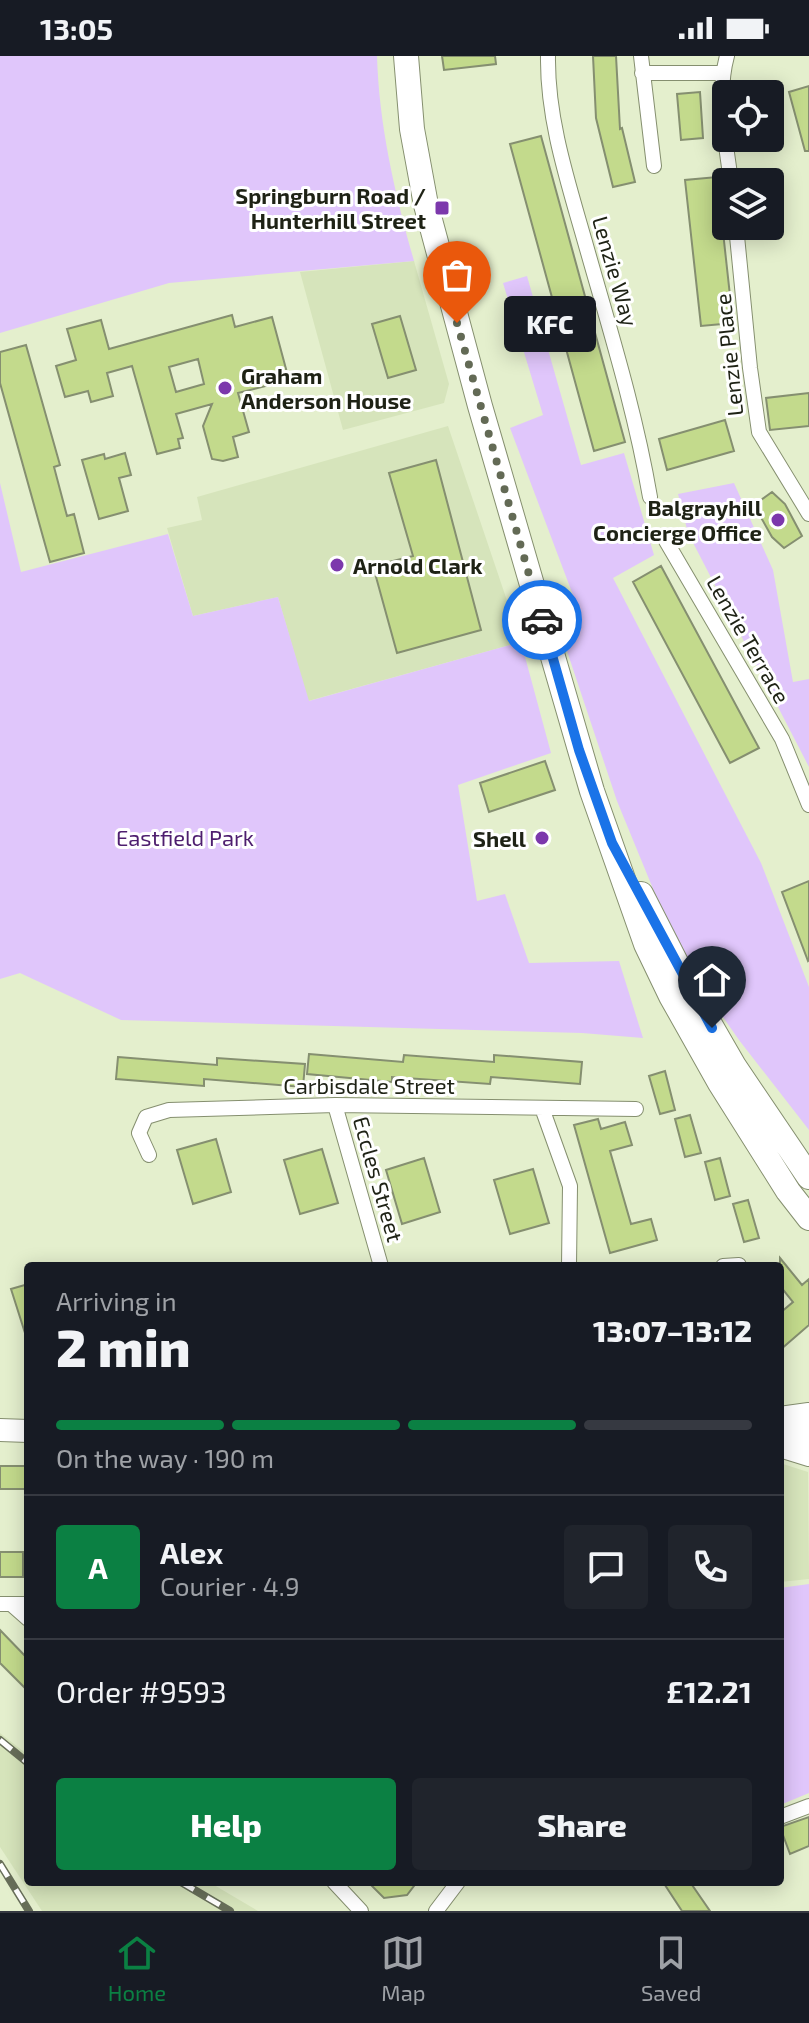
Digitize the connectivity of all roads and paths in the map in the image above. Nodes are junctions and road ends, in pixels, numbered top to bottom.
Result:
1 (406, 56) edge
2 (548, 56) edge
3 (641, 56) edge
4 (727, 56) edge
5 (642, 73) junction
6 (722, 73) junction
7 (654, 166) dead end
8 (729, 168) edge
9 (737, 240) edge
10 (650, 497) dead end
11 (809, 514) edge
12 (666, 541) dead end
13 (809, 805) edge
14 (612, 843) junction
15 (734, 1066) junction
16 (335, 1105) junction
17 (542, 1108) junction
18 (636, 1109) dead end
19 (809, 1149) edge
20 (149, 1155) dead end
21 (809, 1177) edge
22 (809, 1218) edge
23 (380, 1262) edge
24 (569, 1262) edge
25 (809, 1415) edge
26 (784, 1418) edge
27 (784, 1427) edge
28 (0, 1430) edge
29 (24, 1431) edge
30 (809, 1434) edge
31 (784, 1447) edge
32 (809, 1455) edge
33 (6, 1604) edge
34 (24, 1616) edge
35 (809, 1806) edge
36 (784, 1815) edge
37 (338, 1886) edge
38 (455, 1886) edge
39 (361, 1911) edge
40 (436, 1911) edge

1 - 14 main road
2 - 10 street, Lenzie Way
3 - 5 street
4 - 6 street
5 - 6 street
5 - 7 street
6 - 8 street
9 - 11 street, Lenzie Place
12 - 13 street, Lenzie Terrace
14 - 15 main road
14 - 22 main road
15 - 19 main road
15 - 21 main road
16 - 17 street, Carbisdale Street
16 - 20 street, Carbisdale Street
16 - 23 street, Eccles Street
17 - 18 street, Carbisdale Street
17 - 24 street
25 - 26 main road
27 - 30 main road
28 - 29 main road
31 - 32 main road
33 - 34 street
35 - 36 street
37 - 39 street
38 - 40 street

